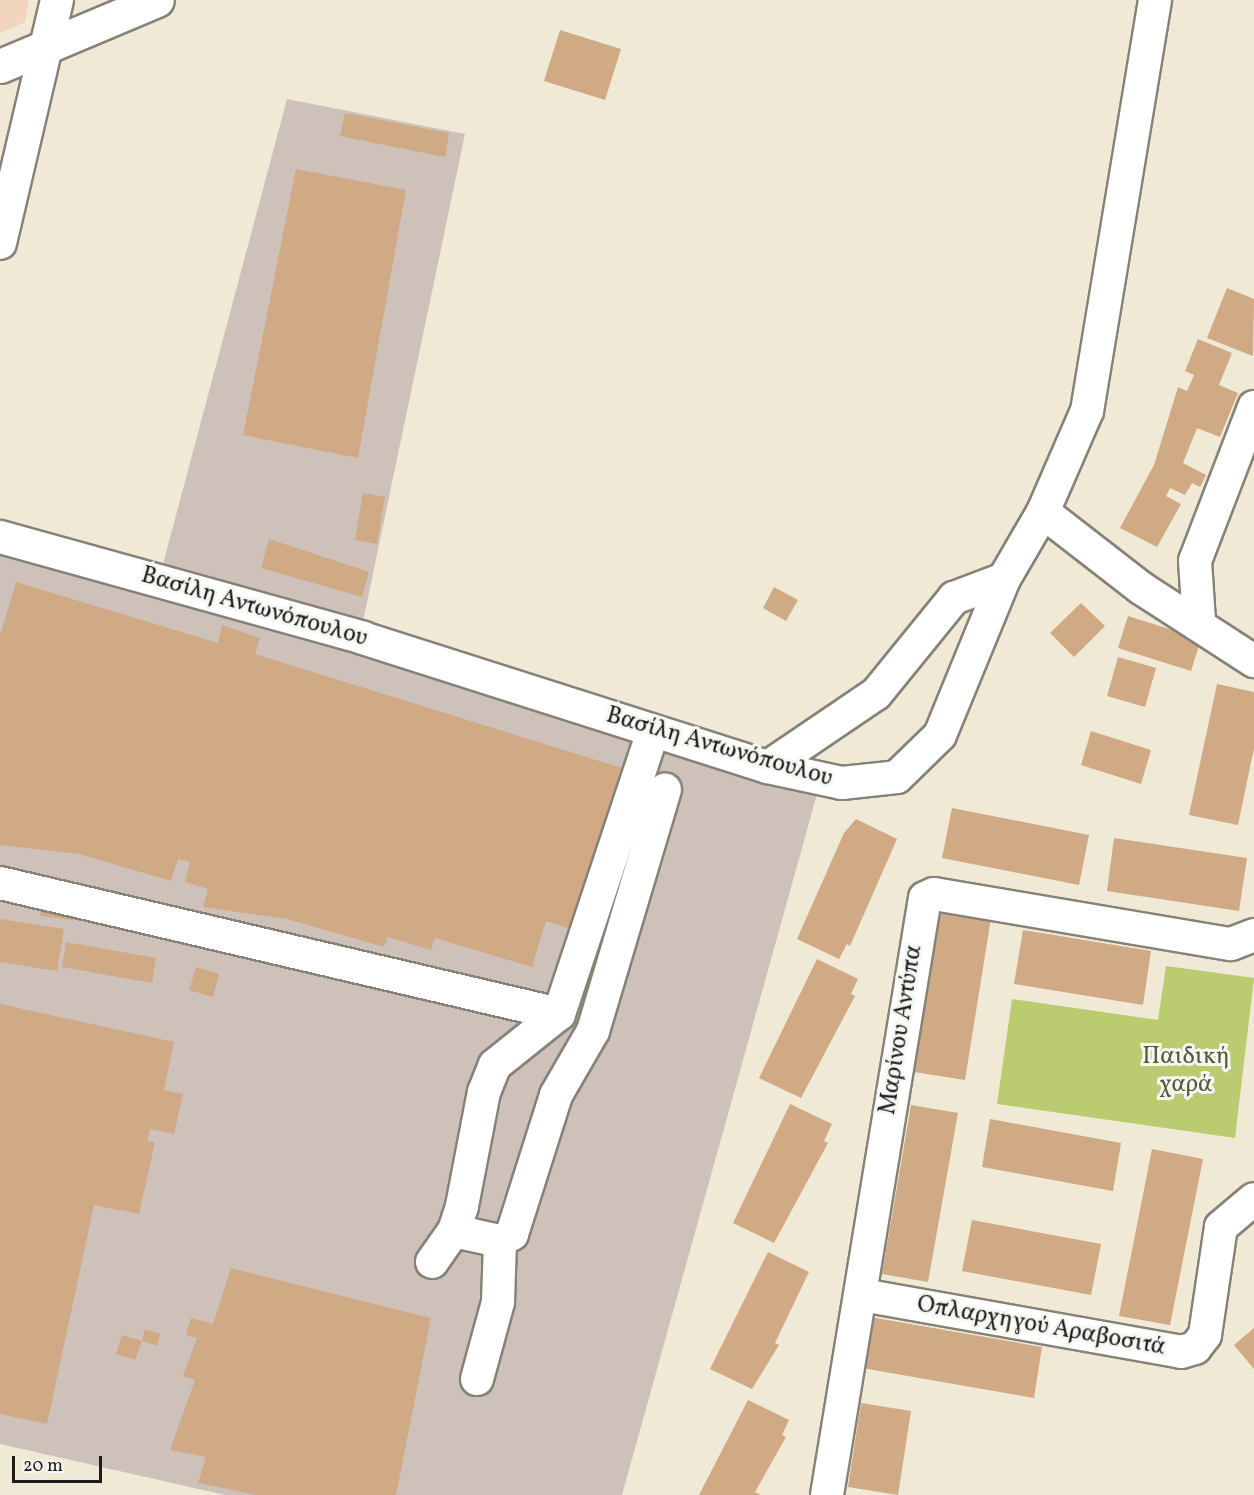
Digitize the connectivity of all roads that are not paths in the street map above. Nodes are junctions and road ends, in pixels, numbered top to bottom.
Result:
1 (57, 0) edge
2 (156, 0) edge
3 (1155, 0) edge
4 (49, 46) junction
5 (0, 66) edge
6 (0, 243) edge
7 (1254, 407) edge
8 (1043, 512) junction
9 (0, 537) edge
10 (1004, 579) junction
11 (1199, 621) junction
12 (1254, 661) edge
13 (653, 732) junction
14 (768, 767) junction
15 (665, 790) dead end
16 (0, 883) edge
17 (1254, 935) edge
18 (559, 1014) junction
19 (1254, 1199) edge
20 (454, 1231) junction
21 (500, 1241) junction
22 (432, 1262) dead end
23 (862, 1295) junction
24 (477, 1379) dead end
25 (827, 1495) edge

1 - 4 street
2 - 4 main road
3 - 8 street, Βασίλη Αντωνόπουλου
4 - 5 main road
4 - 6 street
7 - 11 street
8 - 10 street, Βασίλη Αντωνόπουλου
8 - 11 street
9 - 13 street, Βασίλη Αντωνόπουλου
10 - 14 street
10 - 14 street, Βασίλη Αντωνόπουλου
11 - 12 street
13 - 14 street, Βασίλη Αντωνόπουλου
13 - 18 street
15 - 21 street
16 - 18 street
17 - 23 street, Μαρίνου Αντύπα
18 - 20 street
19 - 23 street, Οπλαρχηγού Αραβοσιτά
20 - 21 street
20 - 22 street
21 - 24 street
23 - 25 street, Μαρίνου Αντύπα

